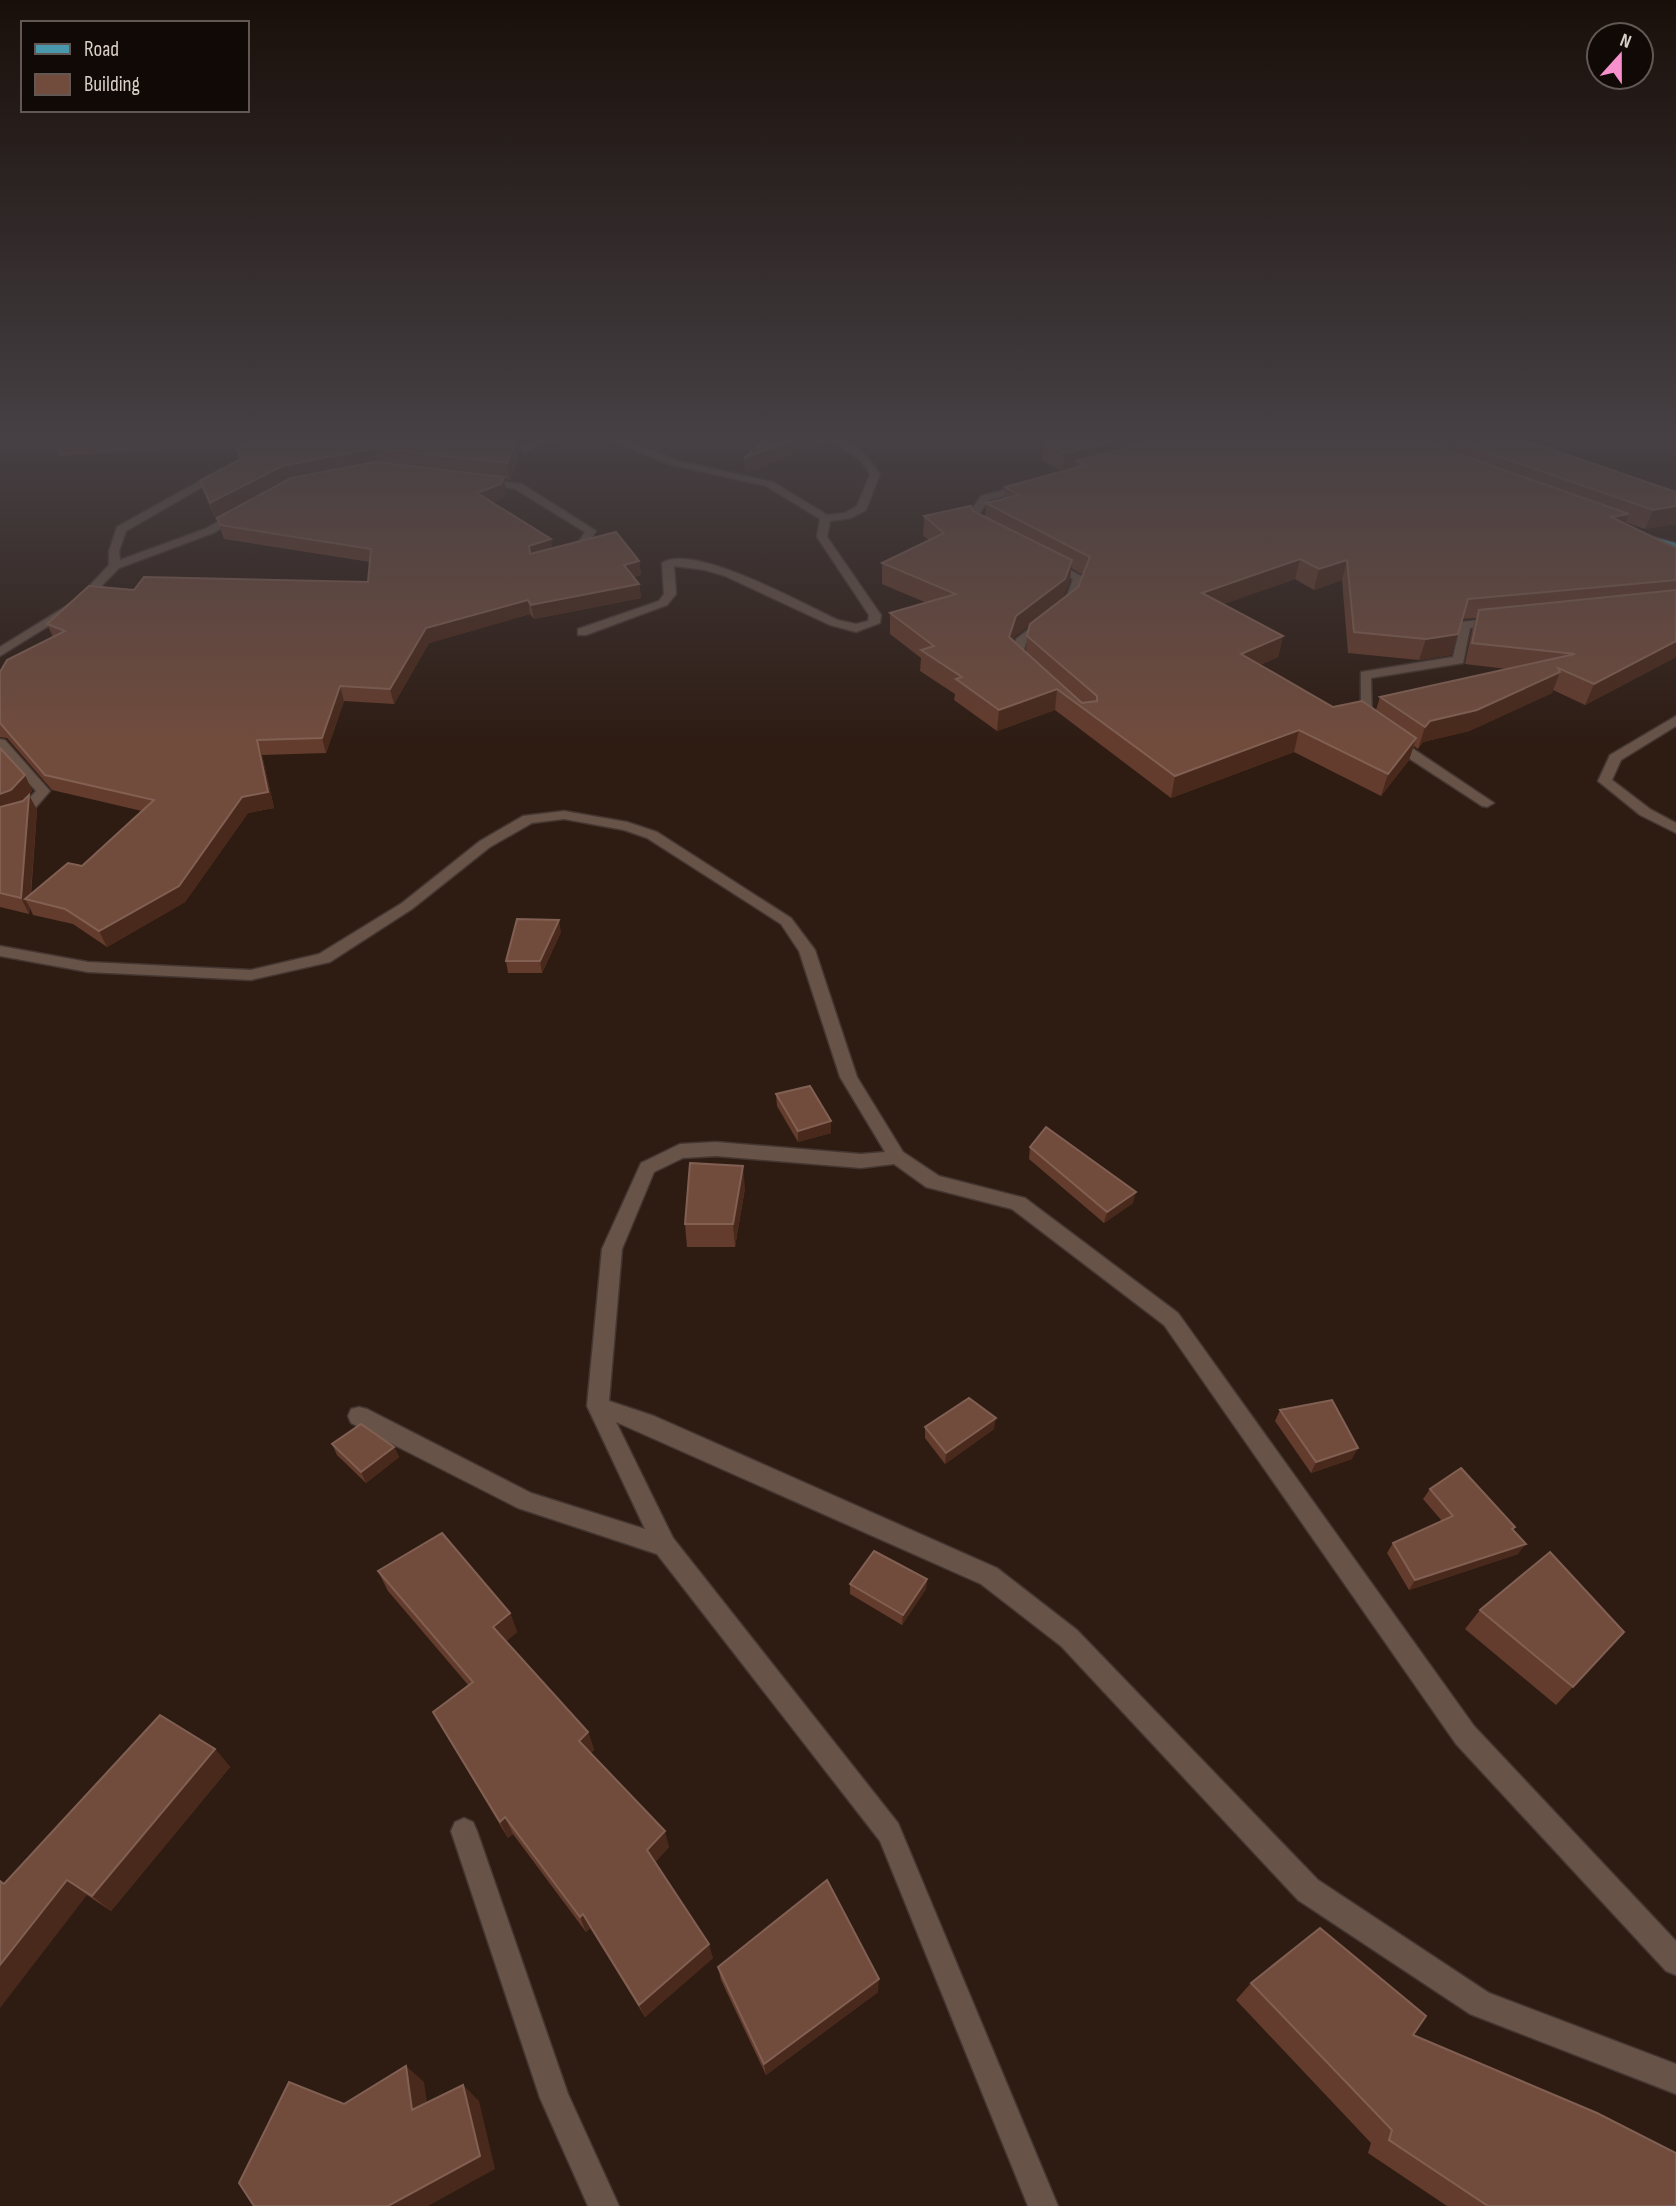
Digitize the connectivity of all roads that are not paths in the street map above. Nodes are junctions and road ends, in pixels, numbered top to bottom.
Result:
1 (118, 538) edge
2 (190, 538) edge
3 (586, 538) edge
4 (823, 538) edge
5 (1651, 538) edge
6 (1676, 547) edge
7 (557, 557) edge
8 (1045, 561) edge
9 (115, 566) junction
10 (1519, 620) edge
11 (582, 632) dead end
12 (0, 652) edge
13 (1036, 676) edge
14 (1676, 720) edge
15 (0, 743) edge
16 (1487, 803) dead end
17 (0, 819) edge
18 (1676, 829) edge
19 (0, 951) edge
20 (897, 1157) junction
21 (598, 1406) junction
22 (359, 1416) dead end
23 (665, 1546) junction
24 (464, 1831) dead end
25 (1676, 1961) edge
26 (1676, 2079) edge
27 (604, 2206) edge
28 (1043, 2206) edge

1 - 9 lane
2 - 9 lane
3 - 7 lane
4 - 11 lane
5 - 6 main road
8 - 13 lane
9 - 12 lane
10 - 16 lane
14 - 18 lane
15 - 17 lane
19 - 20 lane
20 - 21 lane
20 - 25 lane
21 - 23 lane
21 - 26 lane
22 - 23 lane
23 - 28 lane
24 - 27 lane

